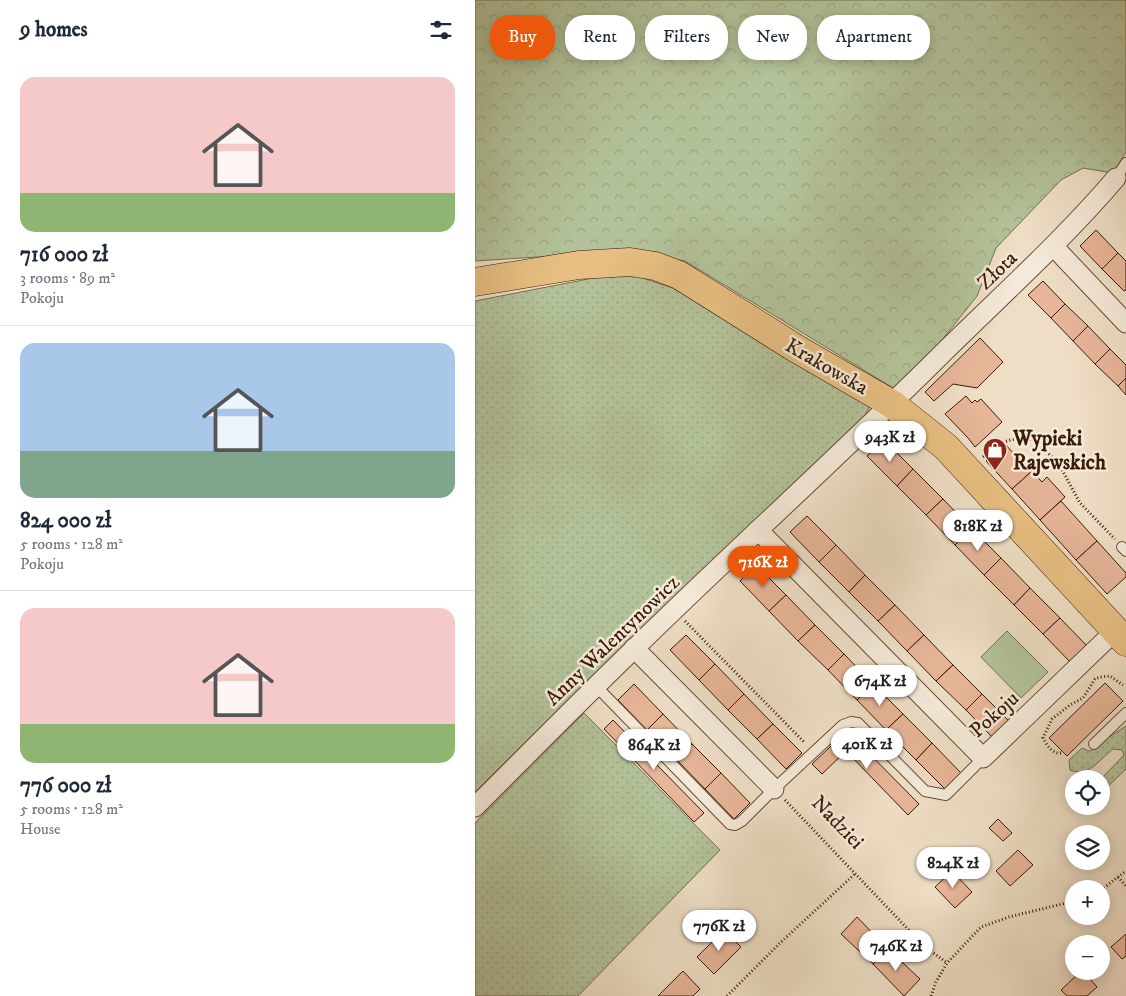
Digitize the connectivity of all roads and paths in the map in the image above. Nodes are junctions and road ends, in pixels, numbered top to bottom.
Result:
1 (1121, 171) edge
2 (1054, 247) junction
3 (475, 282) edge
4 (1126, 323) edge
5 (892, 404) junction
6 (968, 470) junction
7 (758, 530) junction
8 (1124, 549) edge
9 (674, 610) junction
10 (1121, 637) edge
11 (634, 648) junction
12 (596, 686) junction
13 (1123, 686) dead end
14 (1126, 713) edge
15 (1094, 744) dead end
16 (814, 752) junction
17 (1061, 754) dead end
18 (983, 758) junction
19 (774, 789) junction
20 (475, 807) edge
21 (1126, 871) edge
22 (855, 873) junction
23 (1118, 877) junction
24 (1110, 883) edge
25 (1126, 886) edge
26 (1065, 903) edge
27 (947, 962) junction
28 (727, 996) edge
29 (931, 996) edge

1 - 2 street, Złota
2 - 4 street
2 - 5 street, Złota
3 - 5 main road, Krakowska
5 - 6 main road, Krakowska
5 - 7 street, Anny Walentynowicz
6 - 8 path
6 - 10 main road, Krakowska
7 - 9 street, Anny Walentynowicz
7 - 18 street, Pokoju
9 - 11 street, Anny Walentynowicz
9 - 16 path
10 - 18 street, Pokoju
11 - 12 street, Anny Walentynowicz
11 - 19 street
12 - 19 lane
12 - 20 street, Anny Walentynowicz
13 - 17 path
14 - 15 lane
16 - 18 lane
16 - 19 lane
19 - 22 path, Nadziei
21 - 23 path
22 - 27 path, Nadziei
22 - 28 path
23 - 24 path
23 - 25 path
26 - 27 path
27 - 29 path

